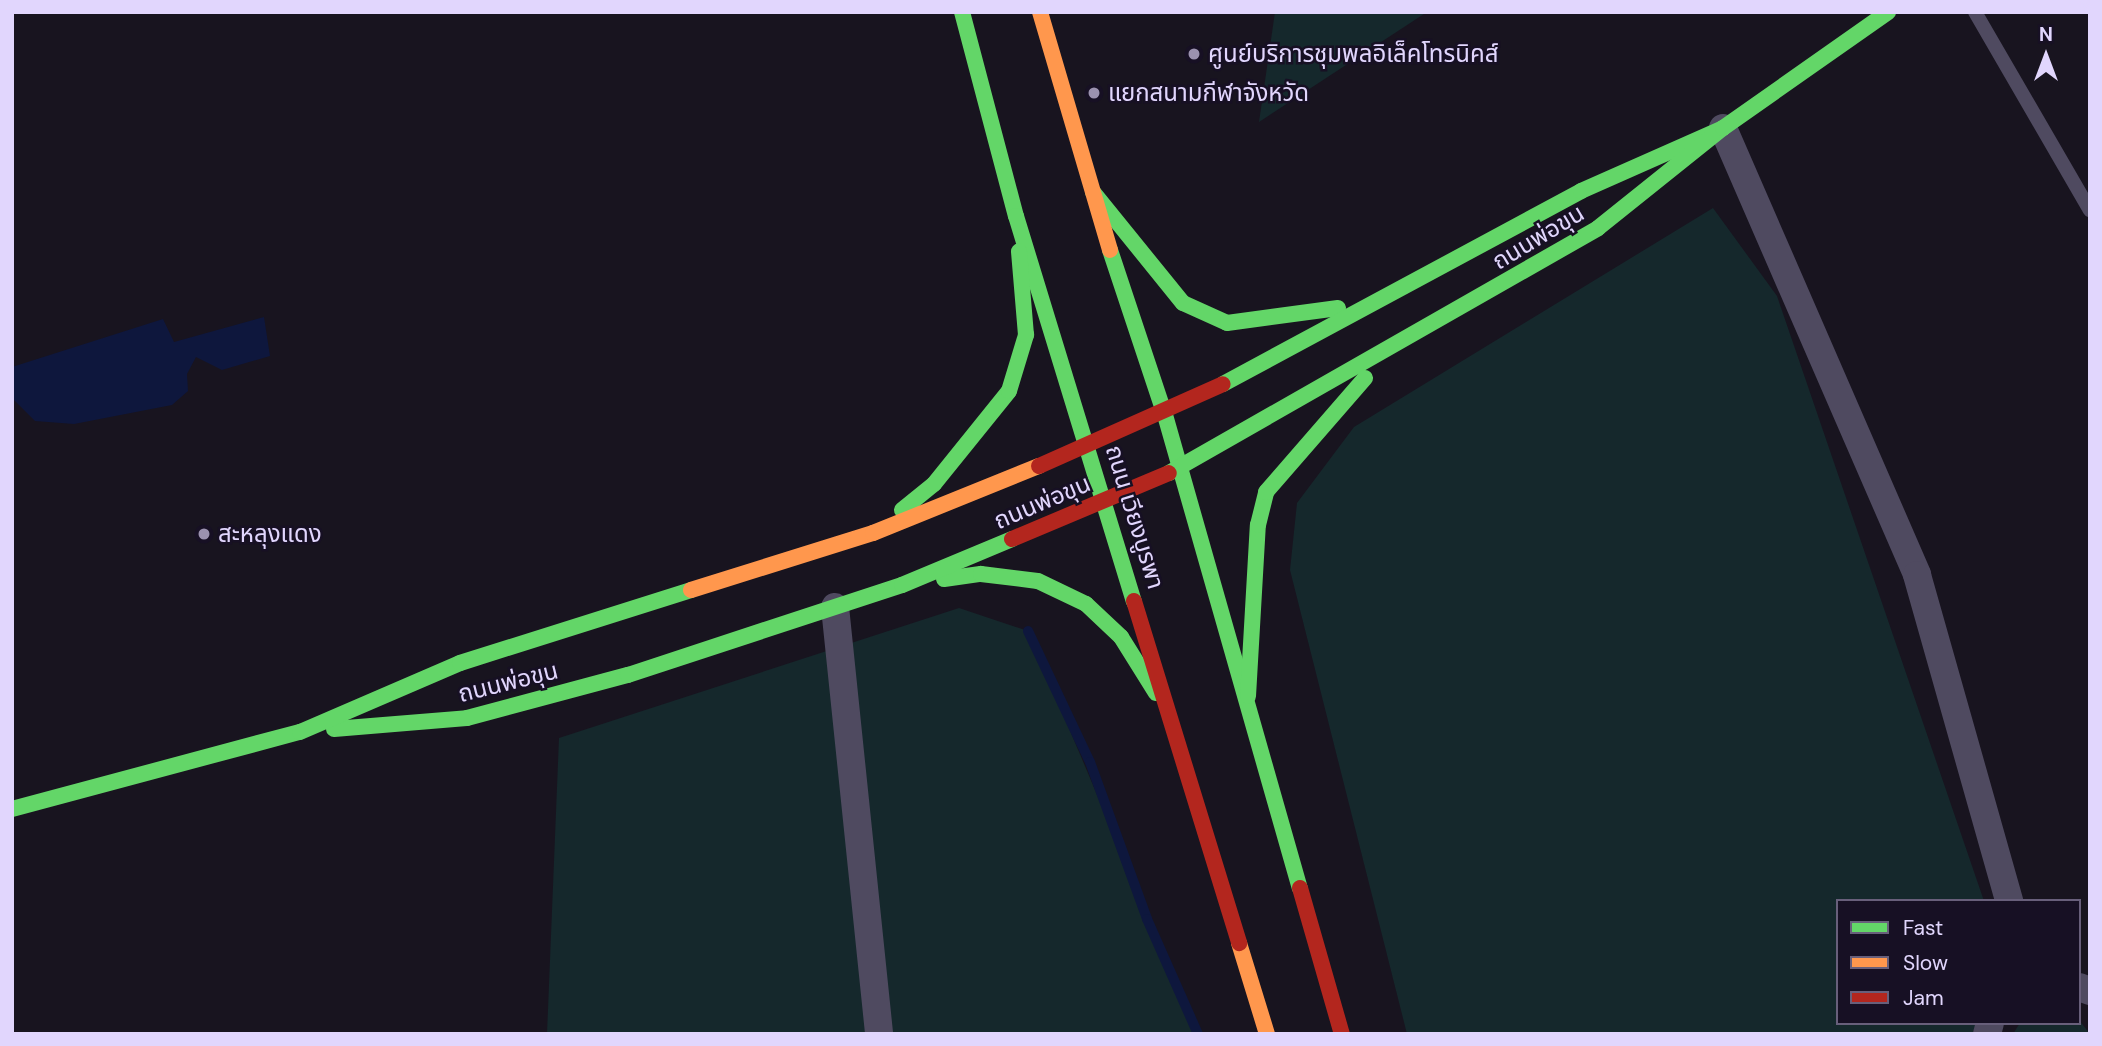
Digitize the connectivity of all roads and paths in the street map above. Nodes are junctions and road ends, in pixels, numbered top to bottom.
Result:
1 (962, 12) edge
2 (1040, 12) edge
3 (1888, 12) edge
4 (1975, 12) edge
5 (1723, 128) junction
6 (1088, 184) junction
7 (2090, 210) edge
8 (1016, 216) junction
9 (1378, 300) junction
10 (1393, 349) junction
11 (1166, 415) junction
12 (1089, 445) junction
13 (1181, 468) junction
14 (1106, 500) junction
15 (873, 533) junction
16 (902, 585) junction
17 (835, 607) junction
18 (1248, 703) junction
19 (1174, 721) junction
20 (300, 732) junction
21 (12, 808) edge
22 (2008, 899) edge
23 (879, 1034) edge
24 (1267, 1034) edge
25 (1342, 1034) edge

1 - 8 main road, ถนน เวียงบูรพา
2 - 6 main road
3 - 5 main road, ถนนพ่อขุน
4 - 7 lane
5 - 9 main road, ถนนพ่อขุน
5 - 10 main road, ถนนพ่อขุน
5 - 22 street
6 - 9 main road
6 - 11 main road
8 - 12 main road, ถนน เวียงบูรพา
8 - 15 main road
9 - 11 main road, ถนนพ่อขุน
10 - 13 main road, ถนนพ่อขุน
10 - 18 main road
11 - 12 main road, ถนนพ่อขุน
11 - 13 main road
12 - 14 main road, ถนน เวียงบูรพา
12 - 15 main road, ถนนพ่อขุน
13 - 14 main road, ถนนพ่อขุน
13 - 18 main road
14 - 16 main road, ถนนพ่อขุน
14 - 19 main road, ถนน เวียงบูรพา
15 - 20 main road, ถนนพ่อขุน
16 - 17 main road, ถนนพ่อขุน
16 - 19 main road
17 - 20 main road, ถนนพ่อขุน
17 - 23 street
18 - 25 main road
19 - 24 main road, ถนน เวียงบูรพา
20 - 21 main road, ถนนพ่อขุน

